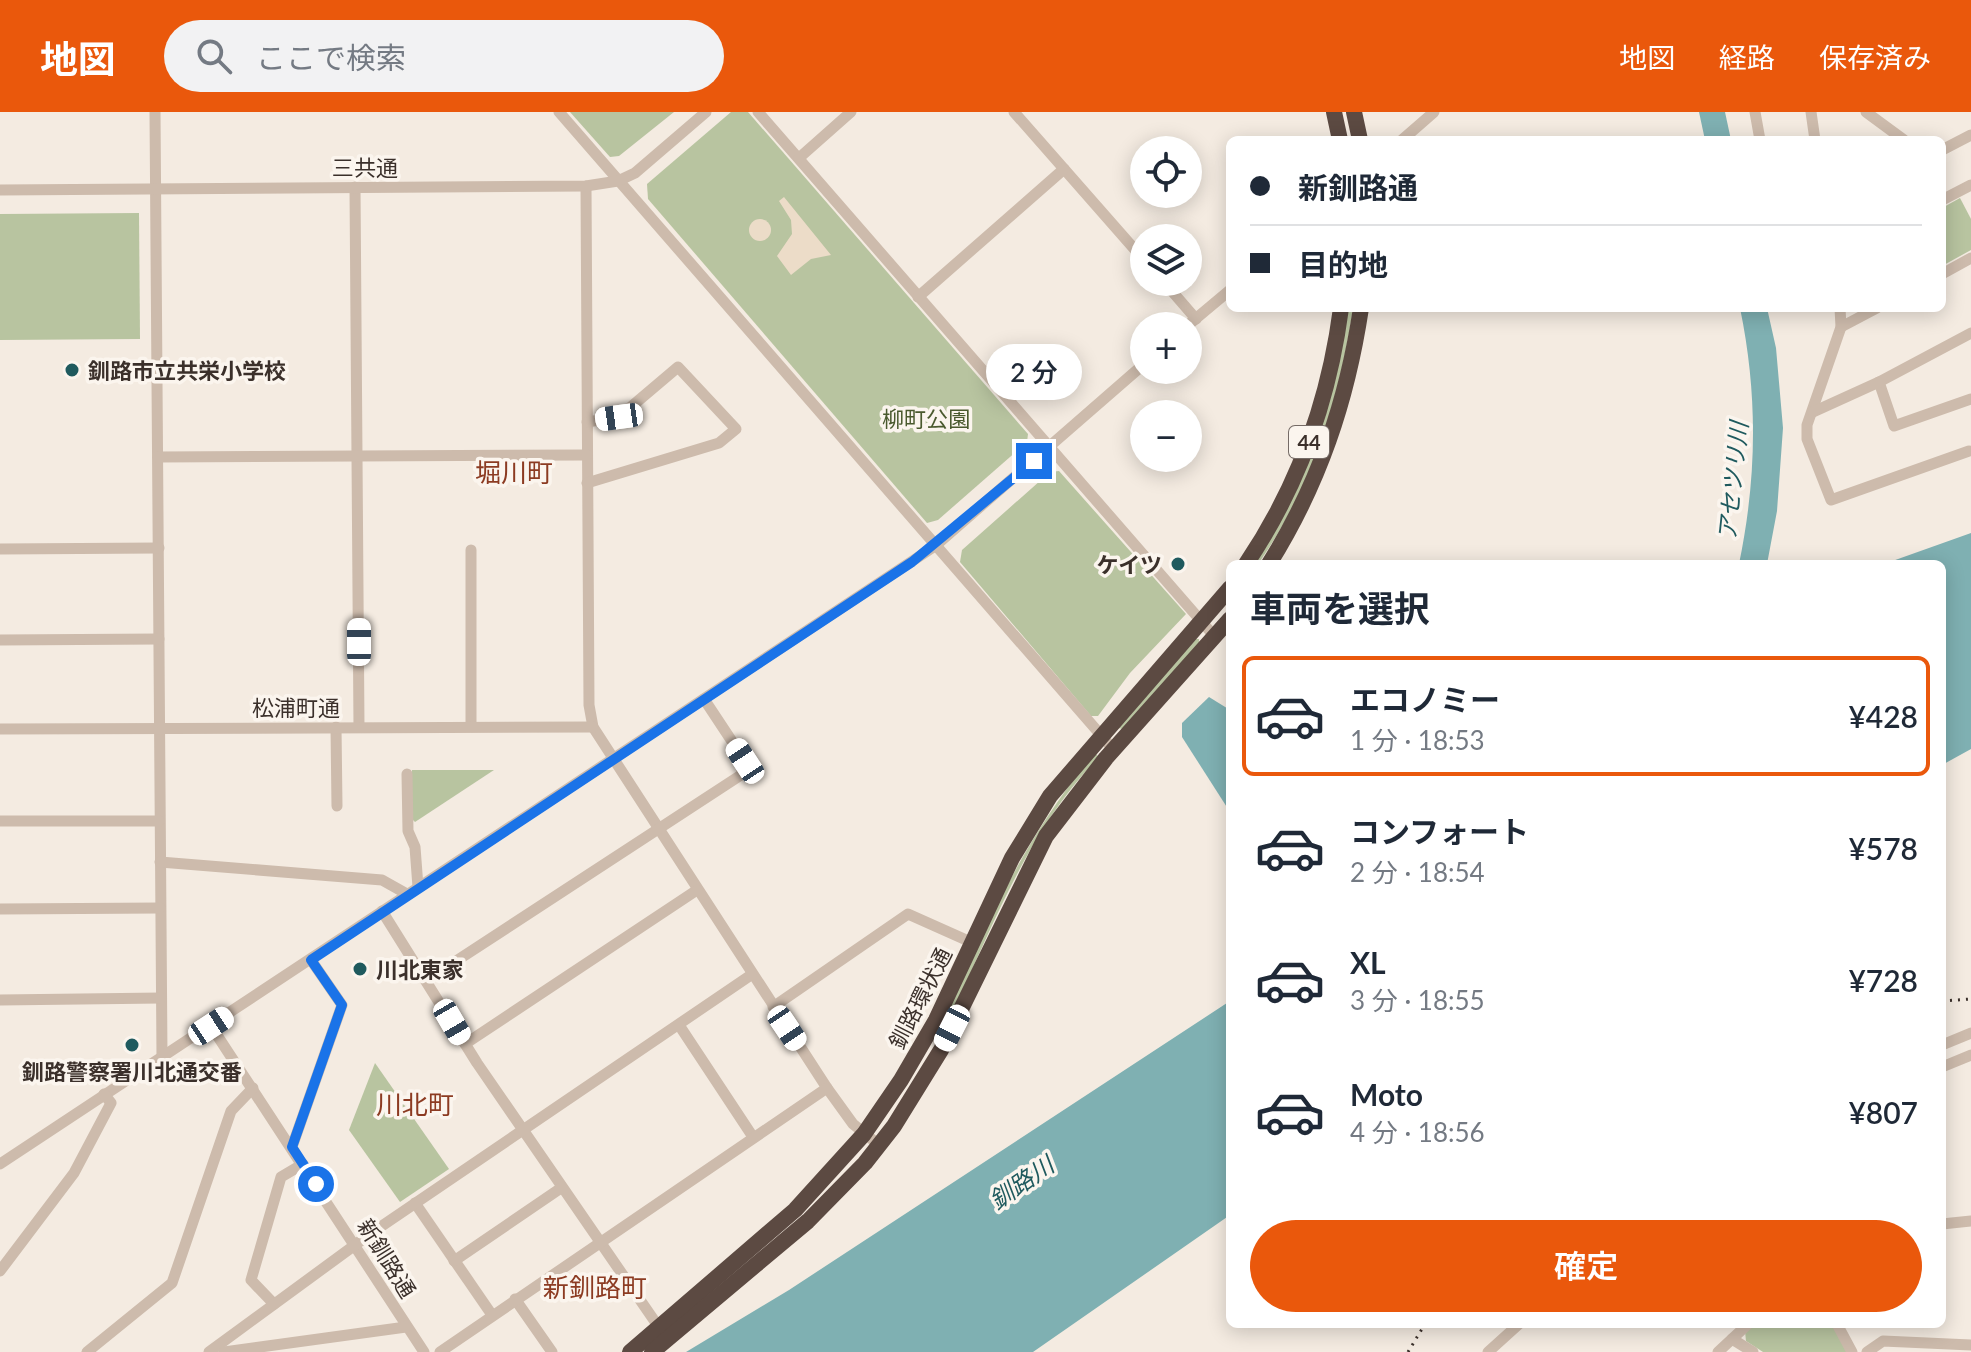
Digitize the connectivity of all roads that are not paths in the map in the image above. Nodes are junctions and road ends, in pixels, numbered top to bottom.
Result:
1 (155, 112) edge
2 (559, 112) edge
3 (706, 112) edge
4 (758, 112) edge
5 (851, 112) edge
6 (1014, 112) edge
7 (1334, 112) edge
8 (1354, 112) edge
9 (1434, 112) edge
10 (1755, 112) edge
11 (1811, 112) edge
12 (1866, 112) edge
13 (1971, 135) edge
14 (1339, 136) edge
15 (1359, 136) edge
16 (1407, 136) edge
17 (1759, 136) edge
18 (1814, 136) edge
19 (1899, 136) edge
20 (1946, 148) edge
21 (799, 158) junction
22 (1064, 169) junction
23 (618, 181) junction
24 (1971, 185) edge
25 (586, 186) junction
26 (355, 187) junction
27 (156, 188) junction
28 (0, 190) edge
29 (1946, 198) edge
30 (1130, 244) edge
31 (1971, 258) edge
32 (1946, 272) edge
33 (1226, 293) edge
34 (918, 297) junction
35 (1340, 312) edge
36 (1360, 312) edge
37 (1840, 312) edge
38 (1869, 312) edge
39 (1202, 313) edge
40 (1841, 327) junction
41 (1971, 333) edge
42 (1130, 376) edge
43 (1879, 382) junction
44 (1971, 399) edge
45 (1813, 412) junction
46 (587, 422) junction
47 (1049, 447) junction
48 (1969, 451) dead end
49 (357, 455) junction
50 (587, 455) junction
51 (158, 457) junction
52 (587, 483) junction
53 (935, 546) junction
54 (159, 548) junction
55 (0, 549) edge
56 (471, 550) dead end
57 (1249, 560) edge
58 (1271, 560) edge
59 (1226, 593) edge
60 (1202, 624) junction
61 (1226, 624) edge
62 (1215, 637) junction
63 (159, 639) junction
64 (0, 640) edge
65 (704, 699) junction
66 (359, 726) junction
67 (471, 726) junction
68 (336, 727) junction
69 (593, 727) junction
70 (159, 728) junction
71 (0, 729) edge
72 (1102, 736) junction
73 (1113, 749) junction
74 (614, 760) junction
75 (407, 774) dead end
76 (337, 806) dead end
77 (0, 821) edge
78 (159, 821) junction
79 (658, 831) junction
80 (160, 862) junction
81 (412, 890) junction
82 (697, 890) junction
83 (160, 908) junction
84 (0, 909) edge
85 (382, 911) junction
86 (973, 943) junction
87 (311, 960) junction
88 (751, 975) junction
89 (427, 980) junction
90 (161, 998) junction
91 (0, 1000) edge
92 (773, 1007) junction
93 (679, 1025) junction
94 (211, 1026) junction
95 (1971, 1033) edge
96 (1946, 1043) edge
97 (465, 1044) junction
98 (1971, 1055) edge
99 (162, 1057) junction
100 (1946, 1065) edge
101 (253, 1088) junction
102 (827, 1088) junction
103 (104, 1094) junction
104 (521, 1129) junction
105 (864, 1134) junction
106 (753, 1137) junction
107 (879, 1145) junction
108 (292, 1147) junction
109 (0, 1164) edge
110 (303, 1164) junction
111 (561, 1188) junction
112 (415, 1203) junction
113 (1971, 1221) edge
114 (1946, 1224) edge
115 (599, 1243) junction
116 (356, 1244) junction
117 (454, 1261) junction
118 (0, 1271) edge
119 (515, 1299) junction
120 (274, 1304) junction
121 (492, 1315) junction
122 (658, 1326) junction
123 (406, 1327) junction
124 (1515, 1328) edge
125 (1744, 1328) edge
126 (1839, 1328) edge
127 (1732, 1339) junction
128 (1971, 1345) edge
129 (232, 1351) edge
130 (87, 1352) edge
131 (209, 1352) edge
132 (424, 1352) edge
133 (440, 1352) edge
134 (552, 1352) edge
135 (630, 1352) edge
136 (652, 1352) edge
137 (1488, 1352) edge
138 (1718, 1352) edge
139 (1753, 1352) edge
140 (1852, 1352) edge
141 (1867, 1352) edge

1 - 27 street
2 - 23 street
3 - 23 street, 三共通
4 - 21 street
5 - 21 street
6 - 22 street
7 - 14 highway
8 - 15 highway
9 - 16 street
10 - 17 street
11 - 18 street
12 - 19 street
13 - 20 street
21 - 34 street
22 - 30 street
22 - 34 street
23 - 25 street, 三共通
23 - 53 street
24 - 29 street
25 - 26 street, 三共通
25 - 46 street
26 - 27 street, 三共通
26 - 49 street
27 - 28 street, 三共通
27 - 51 street
31 - 32 street
33 - 39 street
34 - 47 street
35 - 57 highway, 44
36 - 58 highway, 44
37 - 40 street
38 - 40 street
40 - 45 street
41 - 43 street
42 - 47 street
43 - 44 street
43 - 45 street
45 - 48 street
46 - 50 street
46 - 52 street
47 - 53 street
47 - 60 street
49 - 50 street
49 - 51 street
49 - 66 street
50 - 52 street
51 - 54 street
52 - 69 street
53 - 65 street
53 - 72 street
54 - 55 street
54 - 63 street
56 - 67 street
59 - 60 highway, 釧路環状通
60 - 62 street
60 - 72 highway, 釧路環状通
61 - 62 highway, 釧路環状通
62 - 73 highway, 釧路環状通
63 - 64 street
63 - 70 street
65 - 74 street
65 - 79 street
66 - 67 street, 松浦町通
66 - 68 street, 松浦町通
67 - 69 street, 松浦町通
68 - 70 street, 松浦町通
68 - 76 street
69 - 74 street
70 - 71 street, 松浦町通
70 - 78 street
72 - 73 street
72 - 86 highway, 釧路環状通
73 - 107 highway, 釧路環状通
74 - 79 street
74 - 81 street
75 - 81 street
77 - 78 street
78 - 80 street
79 - 82 street
79 - 89 street
80 - 81 street
80 - 83 street
81 - 85 street
82 - 88 street
82 - 97 street
83 - 84 street
83 - 90 street
85 - 87 street
85 - 89 street
86 - 92 street
86 - 105 highway, 釧路環状通
87 - 94 street
87 - 108 street
88 - 92 street
88 - 93 street
89 - 97 street
90 - 91 street
90 - 99 street
92 - 102 street
93 - 104 street
93 - 106 street
94 - 99 street
94 - 101 street, 新釧路通
95 - 96 street
97 - 104 street
98 - 100 street
99 - 103 street
101 - 108 street, 新釧路通
101 - 130 street
102 - 105 street
102 - 106 street
103 - 109 street
103 - 118 street
104 - 111 street
104 - 112 street
105 - 107 street
105 - 122 highway, 釧路環状通
106 - 115 street
107 - 136 highway, 釧路環状通
108 - 110 street, 新釧路通
110 - 116 street, 新釧路通
110 - 120 street
111 - 115 street
111 - 117 street
112 - 116 street
112 - 117 street
113 - 114 street
115 - 119 street
115 - 122 street
116 - 120 street
116 - 123 street, 新釧路通
117 - 121 street
119 - 121 street
119 - 134 street
120 - 131 street
121 - 133 street
122 - 135 highway, 釧路環状通
123 - 129 street
123 - 132 street, 新釧路通
124 - 137 street
125 - 127 street
126 - 140 street
127 - 138 street
127 - 139 street
128 - 141 street

